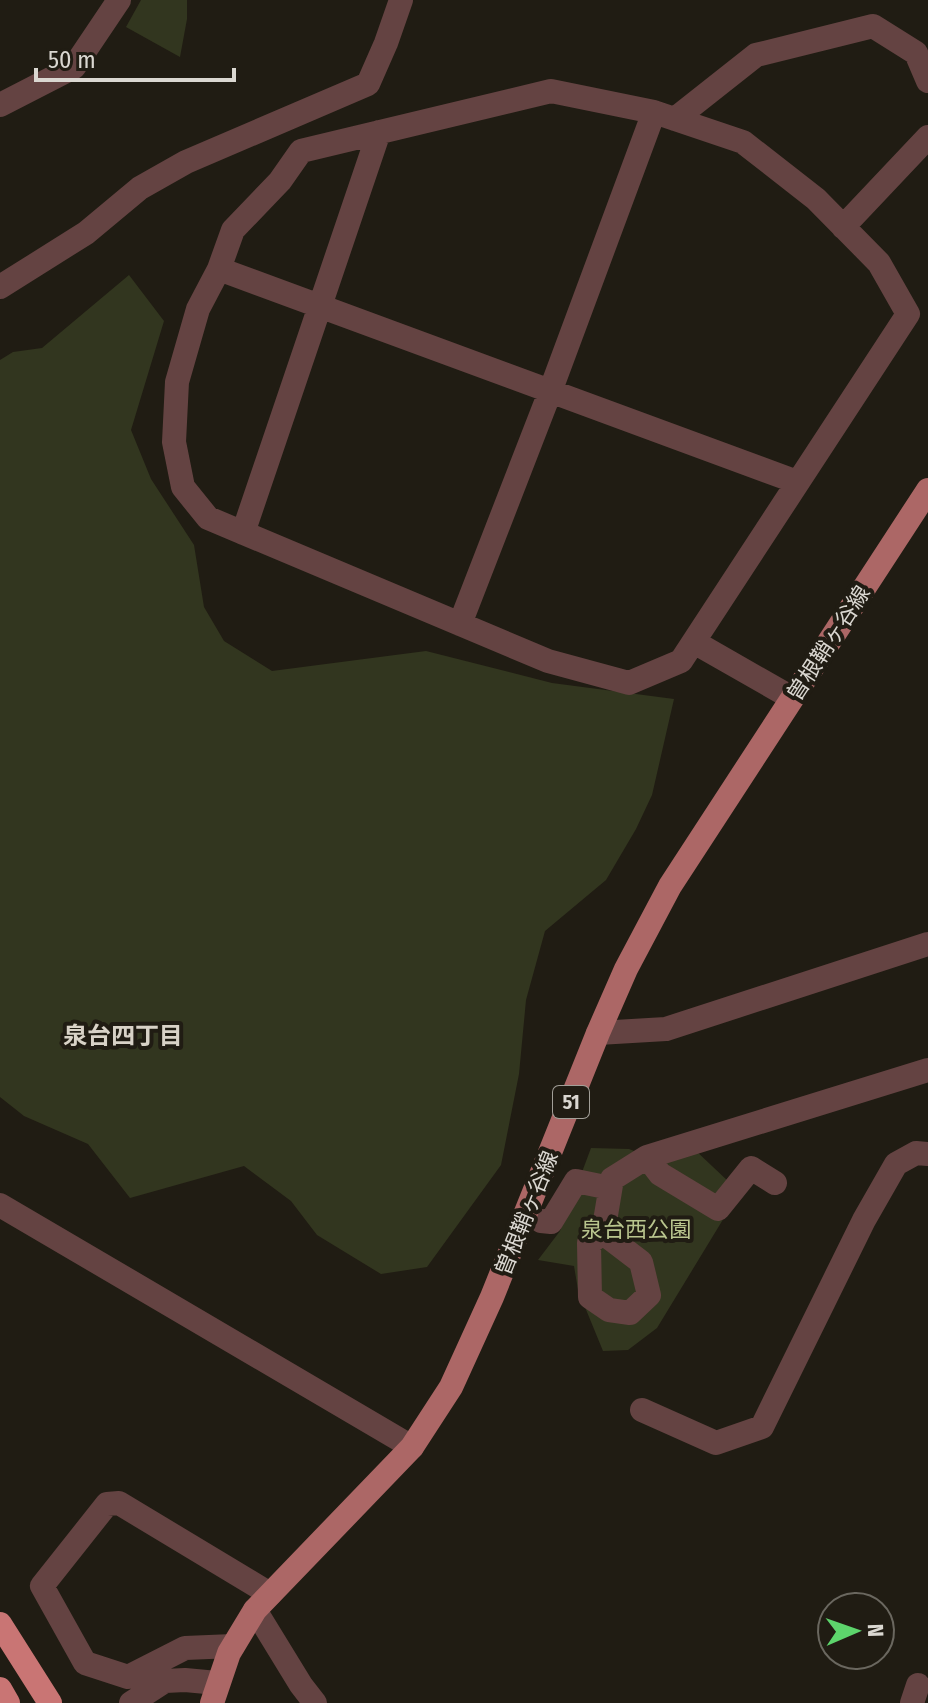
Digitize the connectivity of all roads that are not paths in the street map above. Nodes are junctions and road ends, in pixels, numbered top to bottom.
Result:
1 (119, 0) edge
2 (401, 0) edge
3 (928, 81) edge
4 (0, 105) edge
5 (664, 116) junction
6 (379, 132) junction
7 (928, 137) edge
8 (843, 227) junction
9 (219, 269) junction
10 (0, 287) edge
11 (320, 306) junction
12 (550, 392) junction
13 (797, 482) junction
14 (928, 490) edge
15 (243, 533) junction
16 (460, 624) junction
17 (694, 642) junction
18 (792, 698) junction
19 (928, 944) edge
20 (598, 1033) junction
21 (928, 1070) edge
22 (928, 1154) edge
23 (647, 1157) junction
24 (775, 1183) dead end
25 (610, 1188) junction
26 (0, 1205) edge
27 (541, 1221) dead end
28 (603, 1233) dead end
29 (642, 1410) dead end
30 (412, 1447) junction
31 (263, 1602) junction
32 (0, 1624) edge
33 (233, 1646) junction
34 (0, 1689) edge
35 (215, 1693) edge
36 (8, 1703) edge
37 (50, 1703) edge
38 (131, 1703) edge
39 (315, 1703) edge

1 - 4 street
2 - 10 street
3 - 5 street
5 - 6 street
5 - 8 street
5 - 12 street
6 - 9 street
6 - 11 street
7 - 8 street
8 - 13 street
9 - 11 street
9 - 15 street
11 - 12 street
11 - 15 street
12 - 13 street
12 - 16 street
13 - 17 street
14 - 18 main road, 曽根鞘ヶ谷線 / 51
15 - 16 street
16 - 17 street
17 - 18 street
18 - 20 main road, 曽根鞘ヶ谷線 / 51
19 - 20 street
20 - 30 main road, 曽根鞘ヶ谷線 / 51
21 - 23 street
22 - 29 street
23 - 24 street
23 - 25 street
25 - 27 street
25 - 28 street
26 - 30 street
30 - 31 main road, 曽根鞘ヶ谷線 / 51
31 - 33 main road, 曽根鞘ヶ谷線 / 51
31 - 33 street
31 - 39 street
32 - 37 highway
33 - 35 main road, 曽根鞘ヶ谷線 / 51
34 - 36 highway
35 - 38 street

